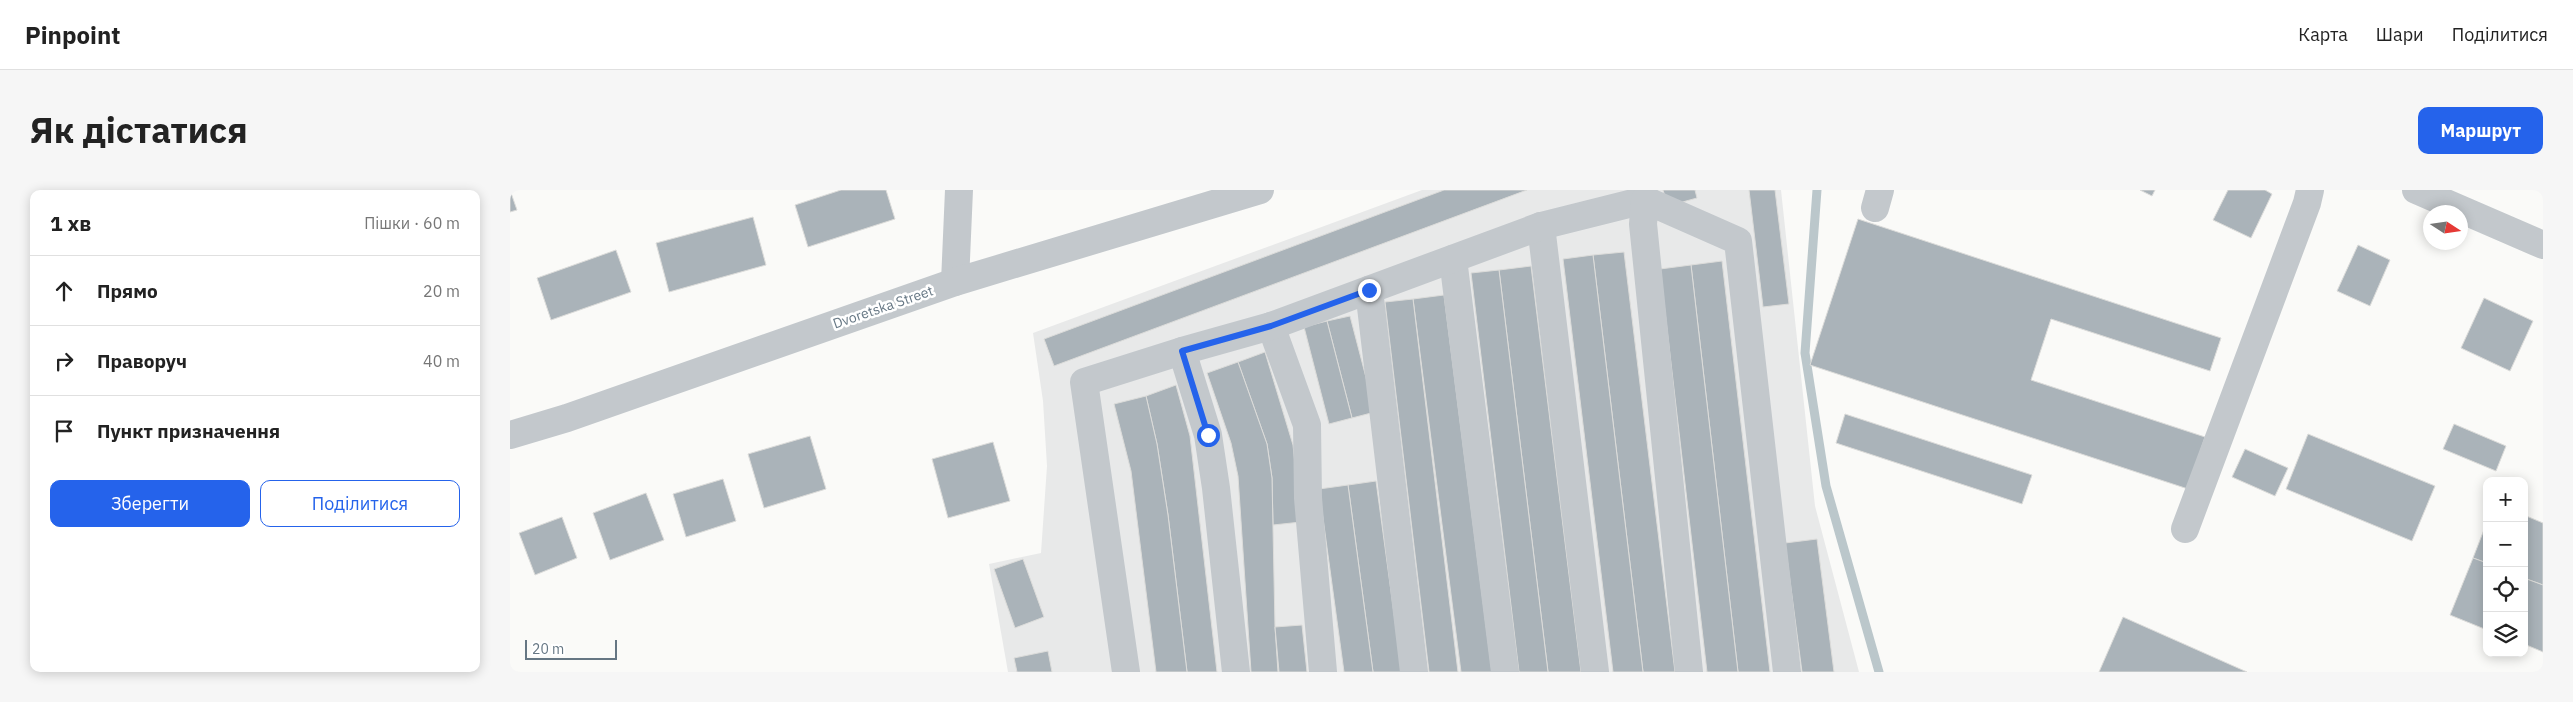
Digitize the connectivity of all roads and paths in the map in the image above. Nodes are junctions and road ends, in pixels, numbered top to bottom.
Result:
1 (959, 190) edge
2 (1260, 190) edge
3 (2310, 190) edge
4 (2416, 190) edge
5 (1644, 195) edge
6 (1541, 226) junction
7 (2543, 245) edge
8 (1453, 259) junction
9 (955, 282) junction
10 (1369, 290) junction
11 (1271, 326) junction
12 (1182, 351) junction
13 (510, 435) edge
14 (2185, 529) dead end
15 (1126, 672) edge
16 (1236, 672) edge
17 (1323, 672) edge
18 (1414, 672) edge
19 (1505, 672) edge
20 (1595, 672) edge
21 (1689, 672) edge
22 (1787, 672) edge

1 - 9 street
2 - 9 street, Dvoretska Street
3 - 14 street
4 - 7 street
5 - 6 street
5 - 21 street
5 - 22 street
6 - 8 street
6 - 20 street
8 - 10 street
8 - 19 street
9 - 13 street, Dvoretska Street
10 - 11 street
10 - 18 street
11 - 12 street
11 - 17 street
12 - 15 street
12 - 16 street

